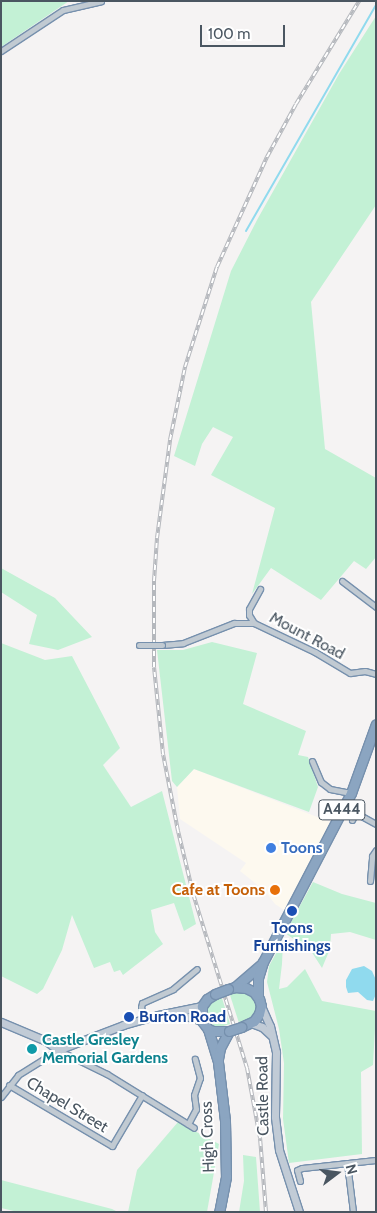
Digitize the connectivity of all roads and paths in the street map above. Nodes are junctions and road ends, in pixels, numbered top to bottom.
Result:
1 (101, 1) edge
2 (1, 51) edge
3 (342, 581) dead end
4 (260, 589) dead end
5 (376, 607) edge
6 (254, 623) junction
7 (139, 645) dead end
8 (376, 674) edge
9 (376, 724) edge
10 (312, 761) dead end
11 (351, 793) junction
12 (359, 805) dead end
13 (356, 813) junction
14 (352, 820) dead end
15 (376, 824) edge
16 (376, 850) edge
17 (370, 881) dead end
18 (263, 962) junction
19 (197, 970) dead end
20 (232, 988) junction
21 (258, 995) junction
22 (202, 1006) junction
23 (261, 1006) junction
24 (175, 1013) junction
25 (144, 1019) junction
26 (202, 1021) junction
27 (1, 1022) edge
28 (250, 1023) junction
29 (208, 1029) junction
30 (229, 1031) junction
31 (273, 1037) junction
32 (58, 1050) junction
33 (195, 1059) dead end
34 (218, 1062) junction
35 (9, 1085) junction
36 (142, 1095) junction
37 (1, 1097) edge
38 (188, 1124) junction
39 (194, 1128) dead end
40 (376, 1160) edge
41 (347, 1163) junction
42 (300, 1181) dead end
43 (219, 1212) edge
44 (299, 1212) edge
45 (353, 1212) edge

1 - 2 street
3 - 5 street
4 - 6 street
6 - 7 street, Mount Road, bridge
6 - 8 street, Mount Road
9 - 11 highway, A444
10 - 11 street
11 - 18 highway, A444
12 - 13 street
13 - 14 street
13 - 15 street
16 - 17 street
18 - 20 highway, A444
18 - 21 highway, A444
19 - 25 street
20 - 21 highway
20 - 22 highway, A444, bridge
21 - 23 highway, A444
22 - 24 street
22 - 26 highway
23 - 28 highway
23 - 31 street, Castle Road
24 - 25 street
24 - 26 street
25 - 32 street
26 - 29 highway
27 - 32 street
28 - 30 highway, bridge
28 - 31 street, Castle Road
29 - 30 highway
29 - 34 highway, High Cross
30 - 34 highway, High Cross
31 - 44 street, Castle Road
32 - 35 street
32 - 36 street
33 - 38 street
34 - 43 highway, High Cross
35 - 36 street, Chapel Street
35 - 37 street
36 - 38 street
38 - 39 street
40 - 41 street
41 - 42 street
41 - 45 street

